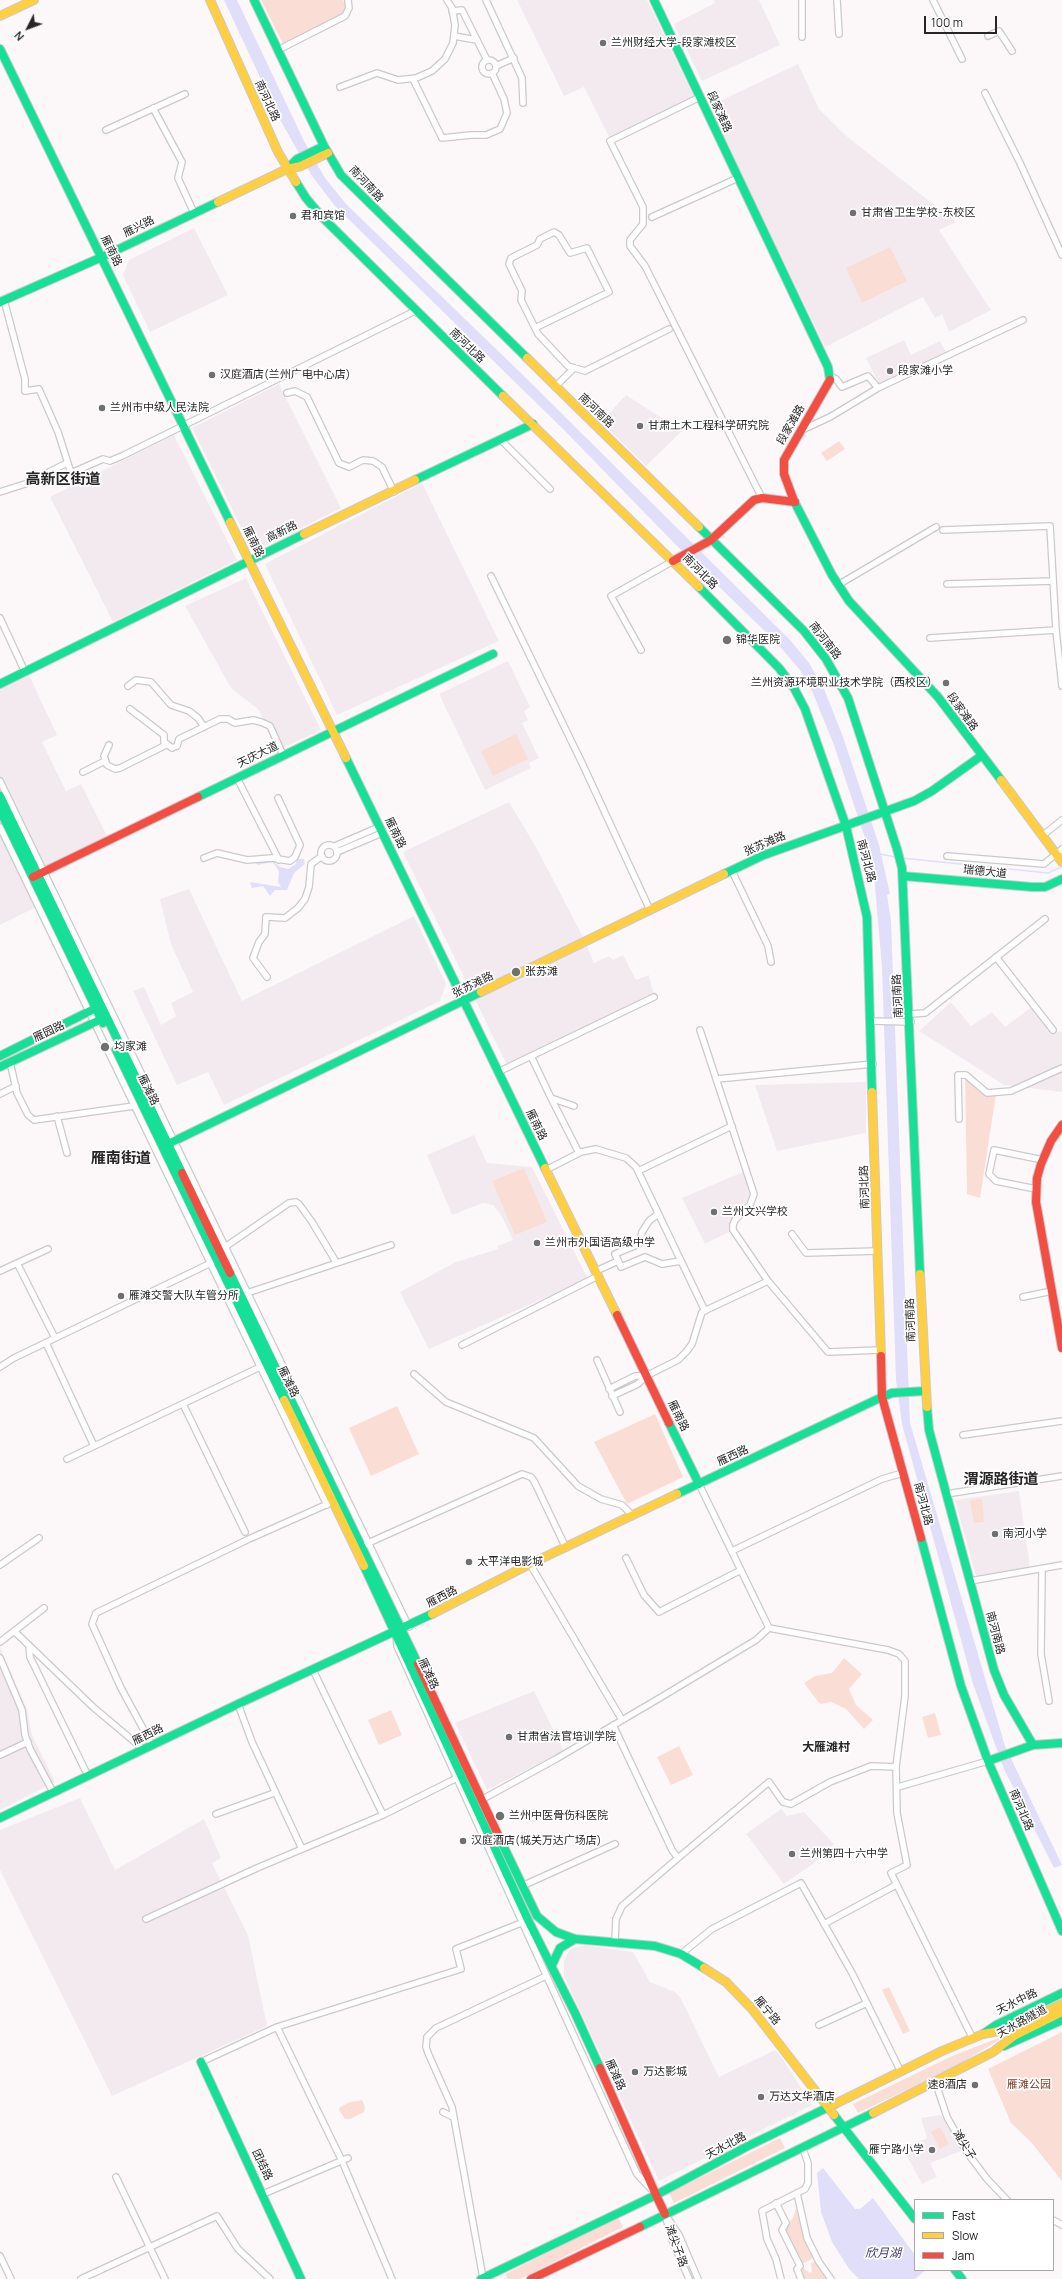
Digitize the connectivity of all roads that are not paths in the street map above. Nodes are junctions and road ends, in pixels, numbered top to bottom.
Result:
1 (34, 0) edge
2 (210, 0) edge
3 (254, 0) edge
4 (348, 0) edge
5 (447, 0) edge
6 (486, 0) edge
7 (654, 0) edge
8 (802, 0) edge
9 (837, 0) edge
10 (933, 0) edge
11 (452, 11) junction
12 (0, 16) edge
13 (840, 34) dead end
14 (454, 36) junction
15 (988, 36) dead end
16 (802, 37) dead end
17 (477, 40) junction
18 (0, 49) edge
19 (278, 50) junction
20 (1012, 51) dead end
21 (514, 58) junction
22 (962, 59) dead end
23 (487, 60) junction
24 (496, 66) junction
25 (492, 73) junction
26 (413, 79) junction
27 (340, 87) dead end
28 (985, 93) dead end
29 (185, 94) dead end
30 (700, 97) junction
31 (523, 103) dead end
32 (153, 108) junction
33 (106, 130) dead end
34 (322, 151) junction
35 (287, 169) junction
36 (738, 178) junction
37 (194, 213) junction
38 (652, 217) dead end
39 (1062, 254) edge
40 (102, 257) junction
41 (2, 301) edge
42 (416, 311) junction
43 (1024, 320) dead end
44 (535, 328) junction
45 (669, 329) dead end
46 (574, 368) junction
47 (829, 375) junction
48 (555, 387) junction
49 (878, 388) junction
50 (287, 394) dead end
51 (183, 424) junction
52 (533, 424) junction
53 (802, 430) junction
54 (501, 440) junction
55 (67, 463) junction
56 (550, 489) dead end
57 (0, 492) edge
58 (394, 492) junction
59 (762, 498) junction
60 (795, 502) junction
61 (936, 527) dead end
62 (943, 530) dead end
63 (711, 540) junction
64 (250, 560) junction
65 (677, 560) junction
66 (491, 576) dead end
67 (1053, 581) junction
68 (947, 584) dead end
69 (838, 585) junction
70 (0, 618) edge
71 (1056, 630) junction
72 (930, 638) dead end
73 (641, 650) dead end
74 (493, 654) dead end
75 (25, 672) junction
76 (0, 684) edge
77 (128, 686) dead end
78 (1062, 686) edge
79 (130, 709) dead end
80 (204, 727) junction
81 (332, 731) junction
82 (109, 745) dead end
83 (166, 745) junction
84 (284, 755) junction
85 (981, 756) junction
86 (105, 761) junction
87 (83, 772) dead end
88 (237, 778) junction
89 (0, 781) edge
90 (0, 796) edge
91 (278, 798) dead end
92 (0, 810) edge
93 (886, 812) junction
94 (1062, 820) edge
95 (846, 826) junction
96 (0, 827) edge
97 (381, 830) junction
98 (1042, 836) junction
99 (336, 849) junction
100 (322, 856) junction
101 (948, 856) dead end
102 (1060, 856) edge
103 (204, 858) dead end
104 (279, 860) junction
105 (732, 871) junction
106 (903, 872) junction
107 (37, 875) junction
108 (1062, 879) edge
109 (650, 910) junction
110 (1045, 920) dead end
111 (996, 958) junction
112 (771, 962) dead end
113 (267, 977) dead end
114 (654, 997) dead end
115 (464, 1001) junction
116 (95, 1008) junction
117 (104, 1018) junction
118 (910, 1018) junction
119 (871, 1021) junction
120 (700, 1030) dead end
121 (1053, 1030) dead end
122 (0, 1056) edge
123 (531, 1056) junction
124 (10, 1062) junction
125 (873, 1064) junction
126 (0, 1067) edge
127 (1062, 1068) edge
128 (498, 1072) junction
129 (716, 1079) junction
130 (16, 1086) junction
131 (0, 1094) edge
132 (551, 1098) junction
133 (134, 1106) junction
134 (574, 1106) dead end
135 (57, 1116) junction
136 (959, 1119) dead end
137 (1062, 1125) edge
138 (732, 1126) junction
139 (165, 1145) junction
140 (67, 1153) dead end
141 (579, 1153) junction
142 (1043, 1160) junction
143 (546, 1170) junction
144 (638, 1171) junction
145 (1036, 1189) junction
146 (658, 1214) junction
147 (792, 1234) dead end
148 (391, 1245) dead end
149 (225, 1247) junction
150 (48, 1249) dead end
151 (878, 1251) junction
152 (217, 1260) junction
153 (618, 1261) junction
154 (681, 1261) junction
155 (336, 1262) junction
156 (17, 1263) junction
157 (0, 1271) edge
158 (597, 1274) junction
159 (768, 1281) junction
160 (1052, 1291) junction
161 (248, 1293) junction
162 (1022, 1297) dead end
163 (705, 1311) junction
164 (1061, 1332) edge
165 (55, 1338) junction
166 (46, 1343) junction
167 (462, 1345) dead end
168 (1062, 1348) edge
169 (881, 1350) junction
170 (257, 1352) junction
171 (597, 1360) dead end
172 (0, 1367) edge
173 (260, 1367) junction
174 (414, 1374) dead end
175 (646, 1376) junction
176 (608, 1389) junction
177 (925, 1391) junction
178 (612, 1396) junction
179 (882, 1397) junction
180 (183, 1404) junction
181 (620, 1412) dead end
182 (1062, 1421) edge
183 (963, 1435) dead end
184 (94, 1446) junction
185 (67, 1459) dead end
186 (903, 1473) junction
187 (1062, 1476) edge
188 (699, 1484) junction
189 (946, 1494) junction
190 (333, 1502) junction
191 (633, 1516) junction
192 (245, 1532) dead end
193 (39, 1538) dead end
194 (365, 1545) junction
195 (566, 1548) junction
196 (732, 1551) junction
197 (626, 1558) dead end
198 (530, 1564) junction
199 (0, 1565) edge
200 (1062, 1565) edge
201 (1042, 1569) junction
202 (741, 1570) junction
203 (970, 1581) junction
204 (44, 1608) dead end
205 (769, 1628) junction
206 (402, 1630) junction
207 (14, 1631) junction
208 (0, 1642) edge
209 (29, 1644) junction
210 (0, 1658) edge
211 (313, 1670) junction
212 (1049, 1701) dead end
213 (238, 1704) junction
214 (622, 1720) junction
215 (613, 1725) junction
216 (28, 1742) junction
217 (1062, 1743) edge
218 (152, 1745) junction
219 (1033, 1745) junction
220 (143, 1749) junction
221 (0, 1754) edge
222 (991, 1760) junction
223 (896, 1767) junction
224 (463, 1775) junction
225 (88, 1776) junction
226 (898, 1787) junction
227 (53, 1792) junction
228 (274, 1793) junction
229 (481, 1800) junction
230 (216, 1814) dead end
231 (383, 1815) junction
232 (0, 1818) edge
233 (615, 1844) dead end
234 (302, 1849) junction
235 (678, 1858) junction
236 (896, 1884) junction
237 (522, 1886) junction
238 (537, 1916) joint
239 (146, 1919) dead end
240 (526, 1921) junction
241 (824, 1924) junction
242 (1062, 1931) edge
243 (575, 1939) junction
244 (615, 1941) junction
245 (681, 1954) junction
246 (552, 1965) junction
247 (546, 1976) junction
248 (1062, 1993) edge
249 (867, 2003) junction
250 (1062, 2004) edge
251 (1062, 2012) edge
252 (1062, 2020) edge
253 (819, 2024) dead end
254 (278, 2027) junction
255 (983, 2034) junction
256 (973, 2039) junction
257 (993, 2052) junction
258 (201, 2062) joint
259 (901, 2072) junction
260 (935, 2081) junction
261 (828, 2107) junction
262 (443, 2112) dead end
263 (453, 2117) junction
264 (842, 2127) junction
265 (803, 2149) junction
266 (348, 2158) dead end
267 (342, 2161) junction
268 (116, 2177) dead end
269 (797, 2193) junction
270 (263, 2194) junction
271 (656, 2195) junction
272 (1005, 2199) edge
273 (776, 2203) junction
274 (665, 2214) junction
275 (914, 2218) edge
276 (150, 2248) junction
277 (0, 2256) edge
278 (501, 2269) junction
279 (956, 2271) edge
280 (11, 2279) edge
281 (81, 2279) edge
282 (165, 2279) edge
283 (270, 2279) edge
284 (301, 2279) edge
285 (392, 2279) edge
286 (483, 2279) edge
287 (499, 2279) edge
288 (531, 2279) edge
289 (689, 2279) edge
290 (698, 2279) edge
291 (780, 2279) edge
292 (801, 2279) edge
293 (831, 2279) edge
294 (962, 2279) edge

1 - 12 main road
2 - 35 main road, 南河北路
3 - 19 main road, 南河南路
4 - 19 street
5 - 11 street
6 - 21 street
7 - 30 main road, 段家滩路
8 - 16 street
9 - 13 street
10 - 22 street
11 - 14 street
11 - 17 street
14 - 17 street
14 - 26 street
15 - 20 street
17 - 23 street
18 - 40 main road, 雁南路
19 - 34 main road, 南河南路
21 - 24 street
21 - 31 street
23 - 24 street
23 - 25 street
24 - 25 street
25 - 26 street
26 - 27 street
28 - 39 street
29 - 32 street
30 - 36 main road, 段家滩路
30 - 59 street
32 - 33 street
32 - 37 street
34 - 35 main road, 雁兴路
34 - 48 main road, 南河南路
35 - 37 main road, 雁兴路
35 - 42 main road, 南河北路
36 - 38 street
36 - 47 main road, 段家滩路
37 - 40 main road, 雁兴路
40 - 41 main road, 雁兴路
40 - 51 main road, 雁南路
41 - 55 street
42 - 51 street
42 - 52 main road, 南河北路
43 - 49 street
44 - 44 street
44 - 46 street
45 - 46 street
46 - 48 street
47 - 49 street
47 - 53 main road, 段家滩路
48 - 63 main road, 南河南路
49 - 53 street
50 - 58 street
51 - 55 street
51 - 64 main road, 雁南路
52 - 54 main road, 高新路
52 - 65 main road, 南河北路
53 - 60 main road, 段家滩路
54 - 56 street
54 - 58 main road, 高新路
55 - 57 street
58 - 64 main road, 高新路
59 - 60 main road
59 - 63 main road
60 - 69 main road, 段家滩路
61 - 69 street
62 - 67 street
63 - 65 main road
63 - 93 main road, 南河南路
64 - 75 main road, 高新路
64 - 81 main road, 雁南路
65 - 73 street
65 - 95 main road, 南河北路
66 - 109 street
67 - 68 street
67 - 71 street
69 - 85 main road, 段家滩路
70 - 75 street
71 - 72 street
71 - 78 street
74 - 81 main road, 天庆大道
75 - 76 main road, 高新路
77 - 80 street
79 - 83 street
80 - 83 street
80 - 84 street
81 - 84 main road, 天庆大道
81 - 97 main road, 雁南路
82 - 86 street
83 - 86 street
84 - 88 main road, 天庆大道
85 - 93 main road
85 - 98 main road, 段家滩路
86 - 87 street
88 - 104 street
88 - 107 main road, 天庆大道
89 - 107 street, 雁滩路
90 - 107 main road, 雁滩路
91 - 104 street
92 - 107 main road, 雁滩路
93 - 95 main road, 张苏滩路
93 - 106 main road, 南河南路, bridge
94 - 98 street
95 - 105 main road, 张苏滩路
95 - 119 main road, 南河北路
96 - 116 street, 雁滩路
97 - 99 street
97 - 115 main road, 雁南路
98 - 102 main road, 段家滩路
99 - 100 street
99 - 100 street
100 - 113 street
101 - 102 street
103 - 104 street
105 - 109 main road, 张苏滩路
105 - 112 street
106 - 108 main road, 瑞德大道
106 - 118 main road, 南河南路
107 - 116 main road, 雁滩路
107 - 117 street, 雁滩路
109 - 115 main road, 张苏滩路
110 - 111 street
111 - 118 street
111 - 121 street
114 - 123 street
115 - 128 main road, 雁南路
115 - 139 main road, 张苏滩路
116 - 117 main road, 雁滩路
116 - 117 street, 雁滩路
116 - 122 main road, 雁园路
117 - 124 main road, 雁园路
117 - 133 street, 雁滩路
117 - 139 main road, 雁滩路
117 - 139 street, 雁滩路
118 - 119 street
118 - 177 main road, 南河南路
119 - 125 main road, 南河北路
120 - 129 street
123 - 128 street
123 - 132 street
124 - 126 main road, 雁园路
124 - 130 street
125 - 129 street
125 - 151 main road, 南河北路
127 - 136 street
128 - 143 main road, 雁南路
129 - 138 street
130 - 131 street
130 - 135 street
132 - 134 street
132 - 141 street
133 - 135 street
133 - 139 street, 雁滩路
135 - 140 street
137 - 142 main road
138 - 144 street
138 - 159 street
139 - 149 street, 雁滩路
139 - 152 main road, 雁滩路
141 - 143 street
141 - 144 street
142 - 145 main road
142 - 145 street
143 - 158 main road, 雁南路
144 - 146 street
145 - 160 main road
146 - 153 street
146 - 154 street
147 - 151 street
148 - 155 street
149 - 155 street
149 - 161 street, 雁滩路
150 - 156 street
151 - 169 main road, 南河北路
152 - 165 street
152 - 170 main road, 雁滩路
152 - 190 main road, 雁滩路
153 - 154 street
153 - 158 street
154 - 163 street
155 - 161 street
156 - 157 street
156 - 165 street
158 - 167 street
158 - 175 main road, 雁南路
159 - 163 street
159 - 169 street
160 - 162 street
160 - 164 main road
161 - 194 street, 雁滩路
163 - 175 street
164 - 168 main road
165 - 166 street
166 - 172 street
166 - 184 street
169 - 179 main road, 南河北路
170 - 173 street, 雁滩路
170 - 190 main road, 雁滩路
171 - 176 street
173 - 180 street
173 - 190 street, 雁滩路
174 - 191 street
175 - 176 street
175 - 178 street
175 - 188 main road, 雁南路
176 - 178 street
177 - 179 main road, 雁西路
177 - 189 main road, 南河南路
178 - 181 street
179 - 186 main road, 南河北路
179 - 188 main road, 雁西路
180 - 184 street
180 - 192 street
182 - 183 street
184 - 185 street
186 - 196 street
186 - 222 main road, 南河北路
187 - 189 street
188 - 191 main road, 雁西路
188 - 196 street, 雁南路
189 - 203 main road, 南河南路
190 - 194 main road, 雁滩路
190 - 206 main road, 雁滩路
190 - 218 street
191 - 195 main road, 雁西路
193 - 199 street
194 - 195 street
194 - 206 main road, 雁滩路
195 - 198 main road, 雁西路
196 - 202 street, 雁南路
197 - 202 street
198 - 206 main road, 雁西路
198 - 214 street
200 - 201 street
201 - 203 street
201 - 212 street
202 - 205 street, 雁南路
203 - 219 main road, 南河南路
204 - 207 street
205 - 214 street
205 - 223 street
206 - 211 main road, 雁西路
206 - 224 main road, 雁滩路
207 - 208 street
207 - 209 street
209 - 220 street
209 - 225 street
210 - 216 street
211 - 213 main road, 雁西路
211 - 231 street
213 - 218 main road, 雁西路
213 - 228 street
214 - 215 street
215 - 229 street
215 - 235 street
216 - 221 street
216 - 227 street
217 - 219 main road
218 - 220 main road, 雁西路
219 - 222 main road
220 - 225 main road, 雁西路
222 - 226 street
222 - 242 main road, 南河北路
223 - 226 street
223 - 235 street
224 - 229 main road, 雁滩路
224 - 231 street
224 - 240 main road, 雁滩路
225 - 227 main road, 雁西路
226 - 236 street
227 - 232 main road, 雁西路
228 - 230 street
228 - 234 street
229 - 237 main road, 雁滩路
231 - 234 street
233 - 237 street
234 - 239 street
235 - 244 street
236 - 241 street
236 - 256 street
237 - 238 main road, 雁滩路
238 - 243 main road, 雁宁路
240 - 246 main road, 雁滩路
240 - 247 street
240 - 254 street
241 - 245 street
241 - 249 street
243 - 244 main road, 雁宁路
243 - 246 main road
244 - 245 main road, 雁宁路
245 - 261 main road, 雁宁路
246 - 271 main road, 雁滩路
247 - 263 street
247 - 271 street
248 - 255 main road, 天水中路
249 - 253 street
249 - 259 street
250 - 255 main road, 天水路隧道
251 - 257 main road, 天水路隧道
252 - 257 main road
254 - 258 street
254 - 267 street
255 - 256 main road, 天水北路
256 - 259 main road, 天水北路
257 - 260 main road
258 - 270 main road, 团结路
259 - 261 main road, 天水北路
260 - 264 main road
260 - 272 street, 滩尖子
261 - 264 main road, 雁宁路
261 - 271 main road, 天水北路
262 - 263 street
263 - 286 street
264 - 265 main road
264 - 275 main road, 雁宁路
265 - 269 street
265 - 274 main road
266 - 267 street
267 - 270 street
267 - 285 street
268 - 276 street
269 - 273 street
269 - 293 street
270 - 284 main road, 团结路
271 - 274 main road, 雁滩路
271 - 278 main road, 天水北路
273 - 291 street
273 - 292 street
274 - 288 main road
274 - 289 street, 滩尖子路
274 - 290 street, 滩尖子路
276 - 281 street
276 - 282 street
276 - 283 street
277 - 280 street
278 - 286 main road, 天水北路
278 - 287 main road
279 - 294 main road

